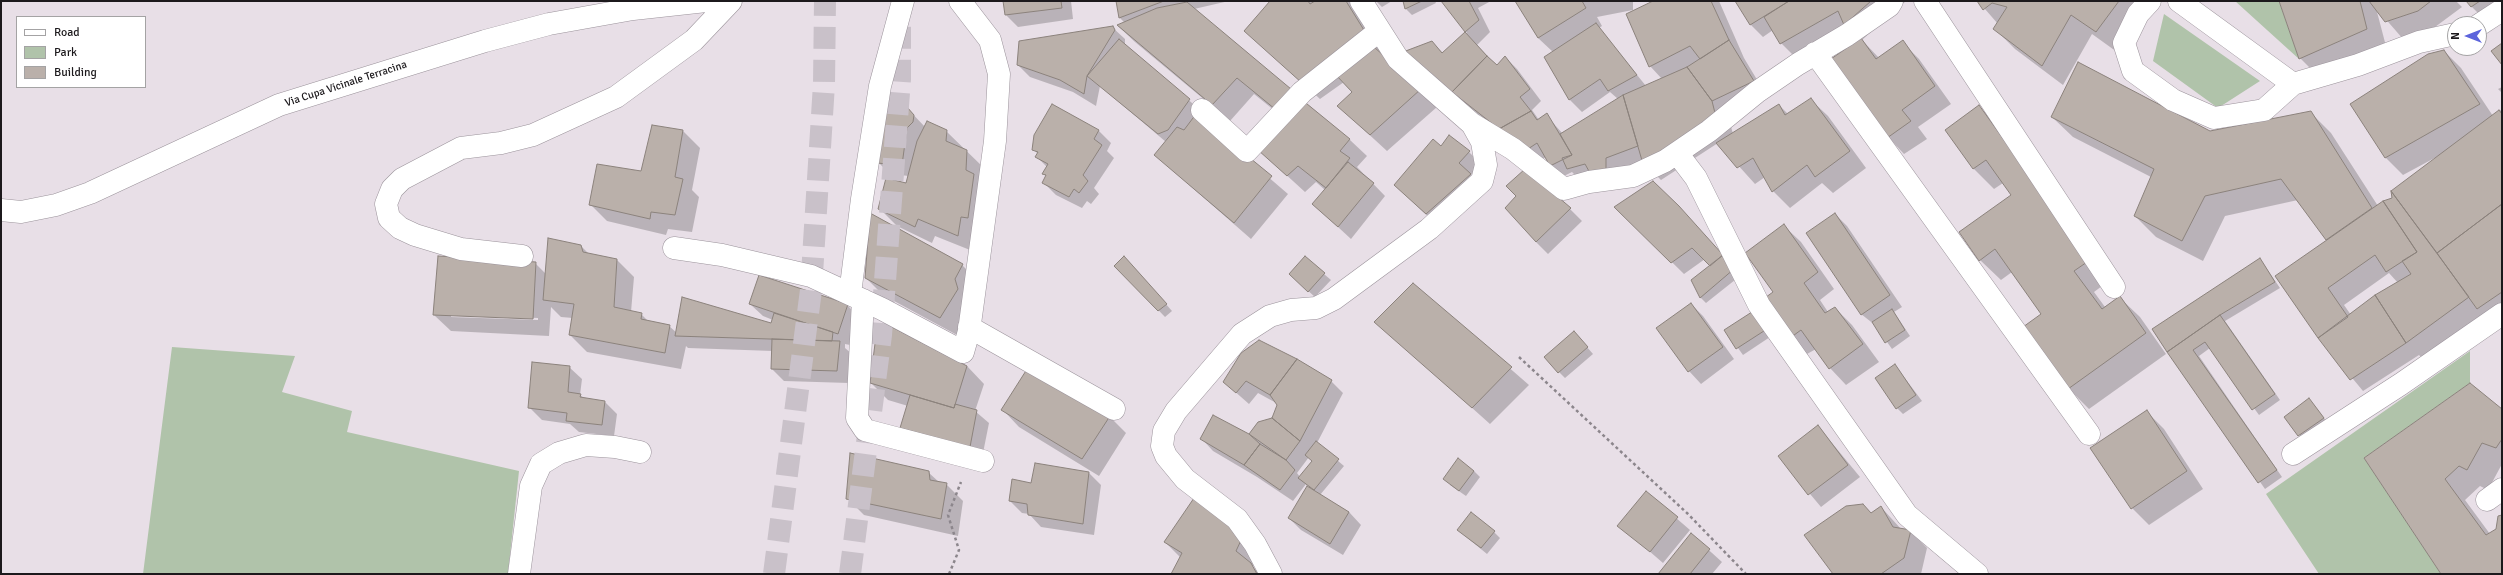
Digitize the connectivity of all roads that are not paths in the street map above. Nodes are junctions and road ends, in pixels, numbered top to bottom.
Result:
1 (706, 1) edge
2 (731, 1) edge
3 (903, 1) edge
4 (960, 1) edge
5 (1361, 1) edge
6 (1892, 1) edge
7 (1926, 1) edge
8 (2150, 1) edge
9 (2179, 1) edge
10 (631, 5) edge
11 (2502, 10) edge
12 (2487, 20) edge
13 (1379, 30) junction
14 (2447, 36) edge
15 (1816, 54) junction
16 (2293, 84) junction
17 (1202, 110) dead end
18 (1472, 124) junction
19 (1677, 153) junction
20 (1, 210) edge
21 (674, 248) dead end
22 (522, 256) dead end
23 (2114, 287) dead end
24 (856, 297) junction
25 (2502, 314) edge
26 (969, 327) junction
27 (1114, 409) dead end
28 (2089, 434) dead end
29 (640, 452) dead end
30 (2293, 454) dead end
31 (983, 461) road end
32 (519, 574) edge
33 (1270, 574) edge
34 (1977, 574) edge

1 - 10 street, Via Cupa Vicinale Terracina
2 - 22 street
3 - 24 street
4 - 26 street
5 - 13 street
6 - 15 street
7 - 23 street
8 - 16 street
9 - 16 street
10 - 20 street, Via Cupa Vicinale Terracina
11 - 12 street
13 - 17 street
13 - 18 street
14 - 16 street
15 - 19 street
15 - 28 street
18 - 19 street
18 - 33 street
19 - 34 street
21 - 24 street
24 - 26 street
24 - 31 street
25 - 30 street
26 - 27 street
29 - 32 street

